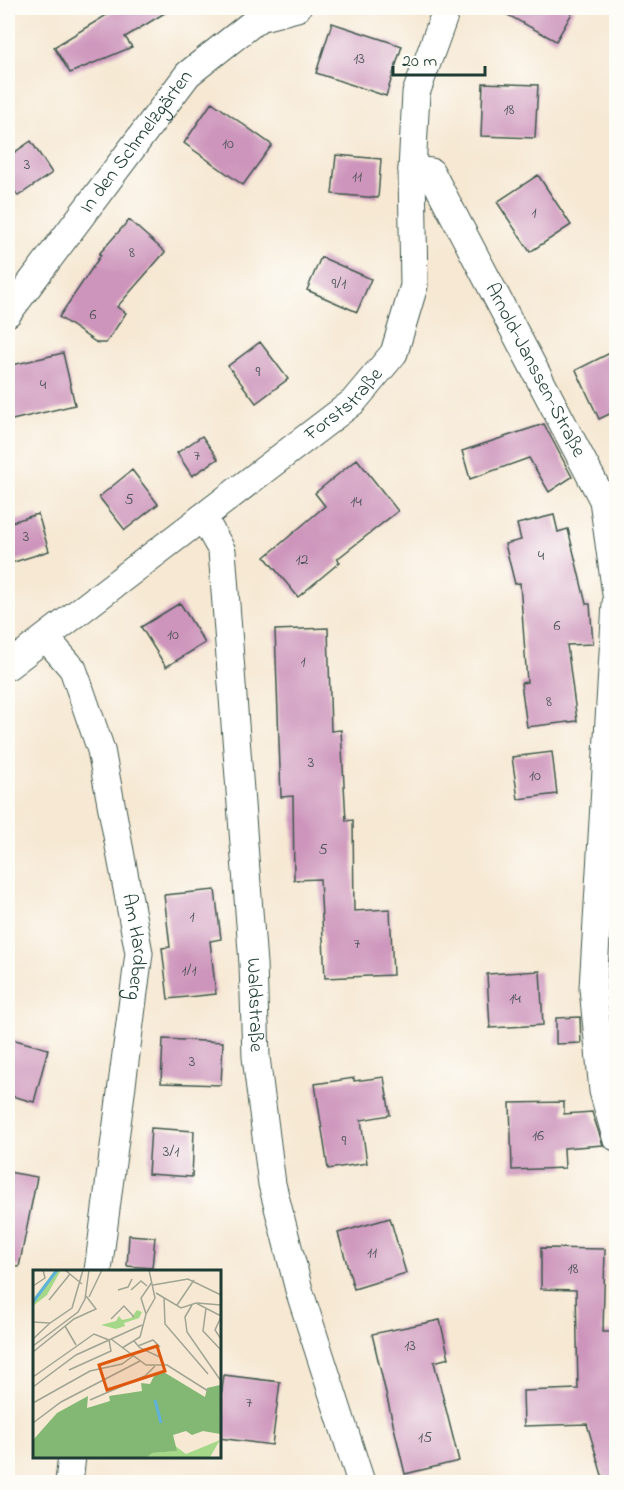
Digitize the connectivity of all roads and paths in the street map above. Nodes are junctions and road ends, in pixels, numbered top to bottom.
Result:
1 (297, 8) edge
2 (447, 8) edge
3 (412, 170) junction
4 (8, 313) edge
5 (203, 517) junction
6 (616, 594) edge
7 (616, 603) edge
8 (46, 638) junction
9 (8, 666) edge
10 (616, 1137) edge
11 (98, 1270) edge
12 (72, 1457) edge
13 (69, 1482) edge
14 (361, 1482) edge

1 - 4 street, In den Schmelzgärten
2 - 3 street, Forststraße
3 - 5 street, Forststraße
3 - 6 street, Arnold-Janssen-Straße
5 - 8 street, Forststraße
5 - 14 street, Waldstraße
7 - 10 street
8 - 9 street, Forststraße
8 - 11 street, Am Hardberg
12 - 13 street

